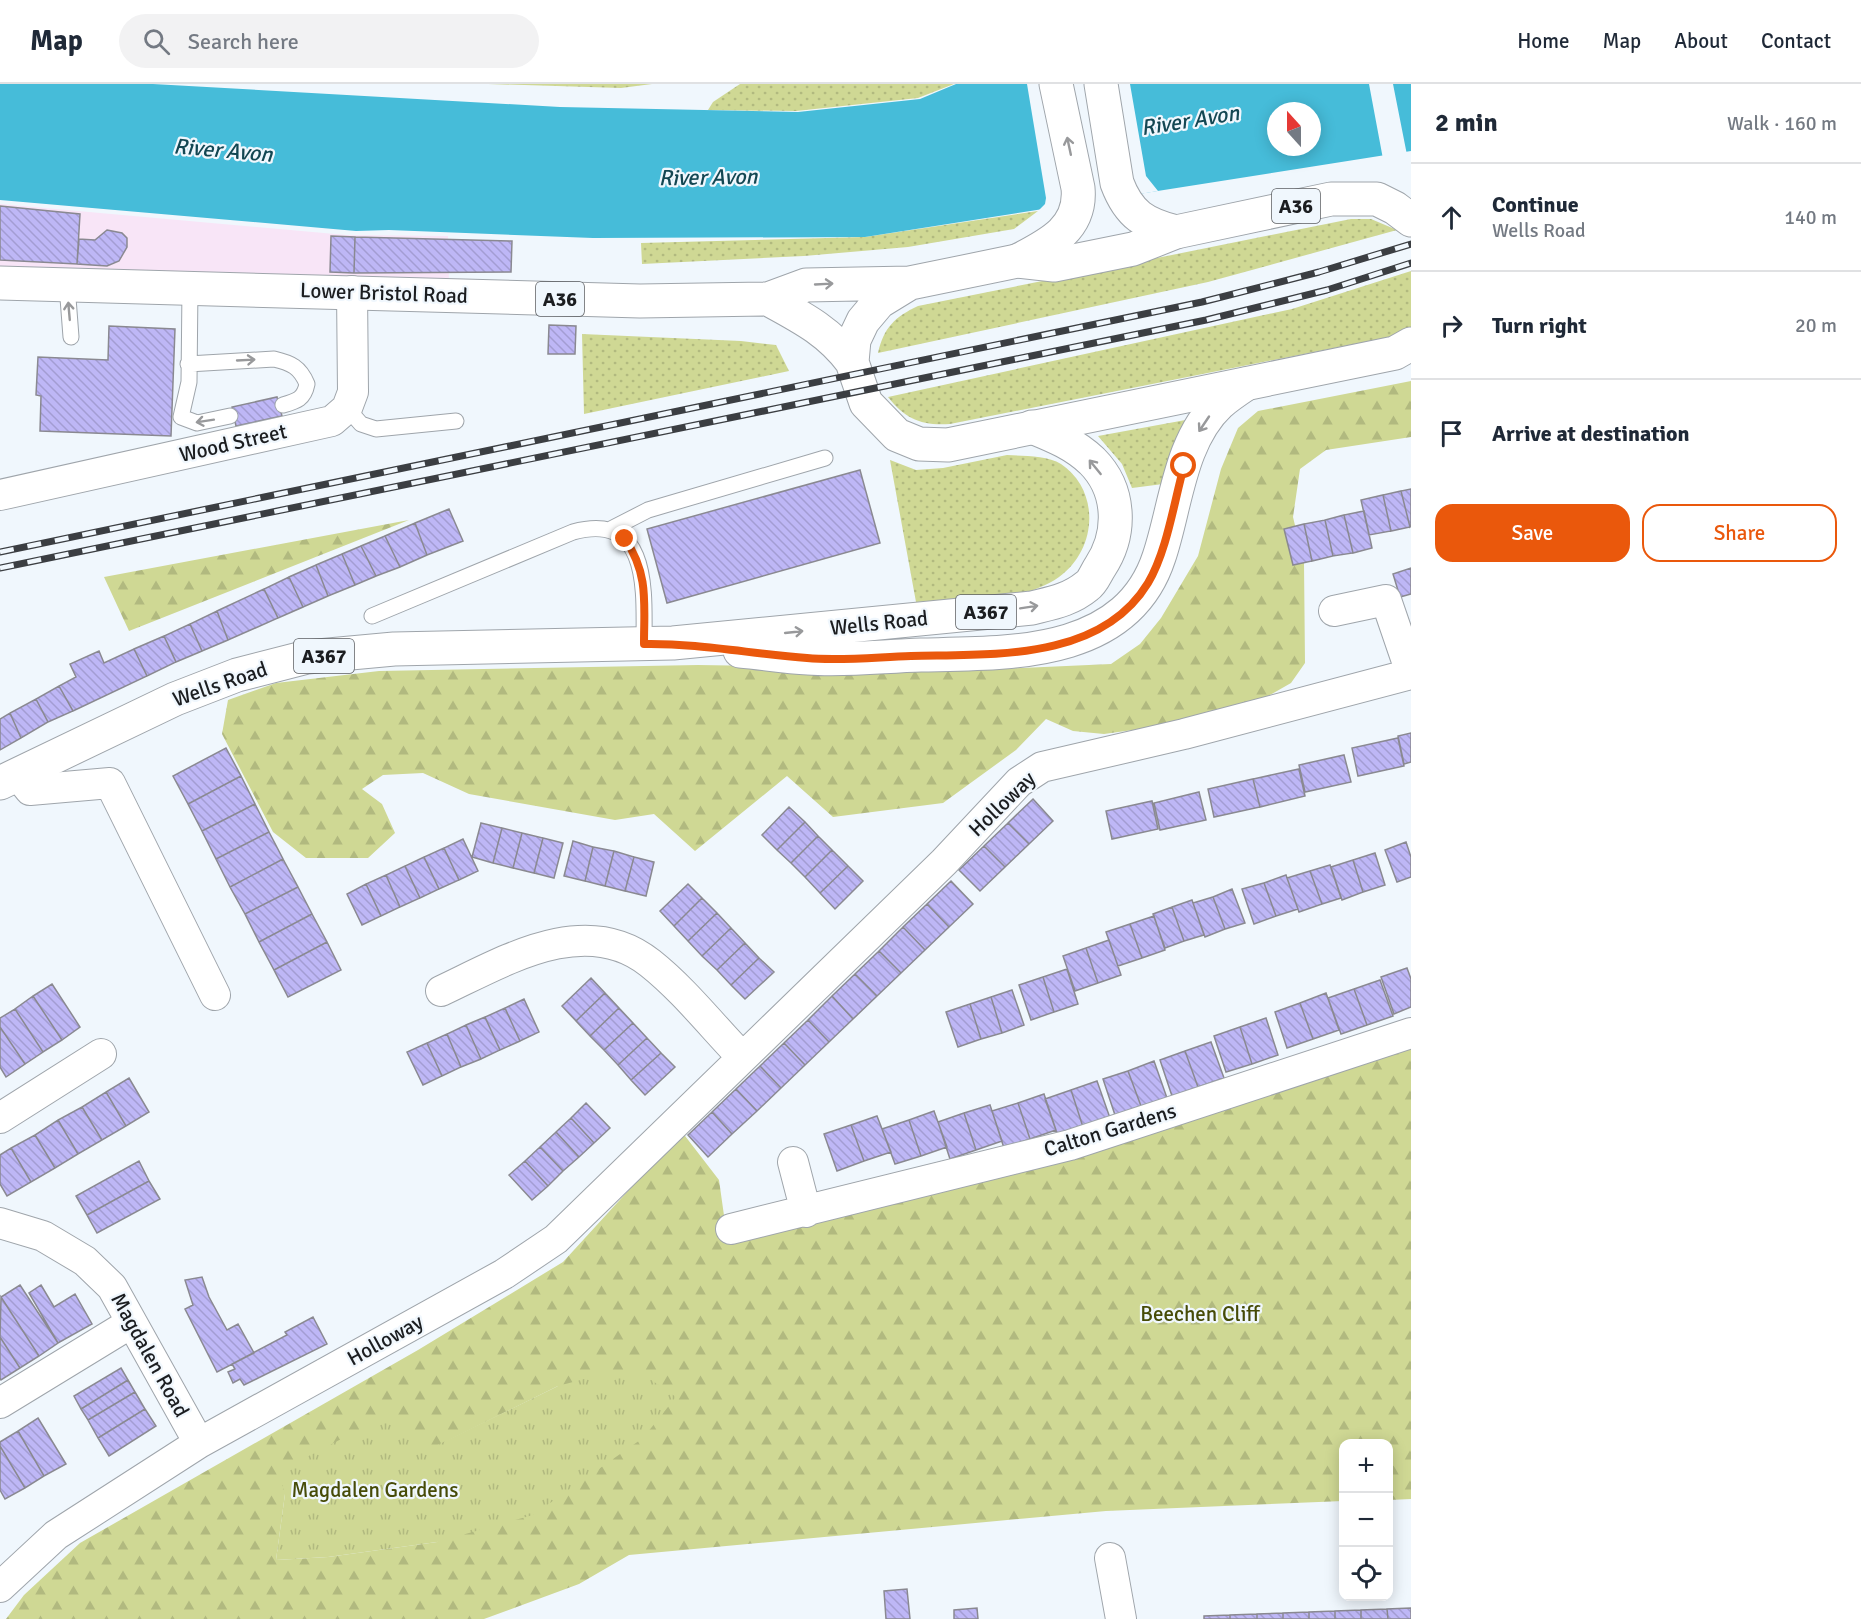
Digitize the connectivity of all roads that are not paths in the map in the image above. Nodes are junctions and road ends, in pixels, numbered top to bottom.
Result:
1 (1056, 84) edge
2 (1101, 84) edge
3 (1411, 220) edge
4 (1176, 232) junction
5 (1017, 261) junction
6 (0, 283) edge
7 (910, 283) junction
8 (67, 285) junction
9 (190, 288) junction
10 (352, 291) junction
11 (768, 299) junction
12 (71, 337) dead end
13 (1406, 350) edge
14 (852, 362) junction
15 (188, 364) junction
16 (1246, 384) junction
17 (283, 405) dead end
18 (347, 408) junction
19 (230, 416) dead end
20 (456, 420) dead end
21 (1032, 426) junction
22 (825, 458) dead end
23 (0, 495) edge
24 (609, 530) junction
25 (1334, 611) dead end
26 (1401, 611) edge
27 (372, 616) dead end
28 (658, 644) junction
29 (1411, 674) edge
30 (9, 779) edge
31 (441, 991) dead end
32 (215, 995) dead end
33 (1411, 1033) edge
34 (101, 1054) dead end
35 (742, 1058) junction
36 (0, 1118) edge
37 (793, 1162) dead end
38 (806, 1212) junction
39 (0, 1223) edge
40 (731, 1229) dead end
41 (131, 1323) junction
42 (0, 1403) edge
43 (199, 1443) junction
44 (1110, 1558) dead end
45 (0, 1587) edge
46 (1121, 1619) edge

5 -> 1 main road
2 - 4 main road
3 - 4 main road, A36
4 - 5 main road, A36
5 - 7 main road, A36
6 - 8 main road, Lower Bristol Road / A36
11 -> 7 main road, Lower Bristol Road / A36
7 - 14 main road, A36
8 - 9 main road, Lower Bristol Road / A36
12 -> 8 lane
9 - 10 main road, Lower Bristol Road / A36
9 - 15 lane
10 - 11 main road, Lower Bristol Road / A36
10 - 18 street
11 - 14 main road, Lower Bristol Road / A36
13 - 16 main road, A36
14 - 21 main road, A36
15 -> 17 lane
19 -> 15 lane
16 - 21 main road, A36
16 -> 28 main road, Wells Road / A367
18 - 20 lane
18 - 23 street, Wood Street
28 -> 21 main road, Wells Road / A367
22 - 24 lane
24 - 27 lane
24 - 28 lane
25 - 26 street
26 - 29 street
28 - 30 main road, Wells Road / A367
29 - 35 street, Holloway
30 - 32 street
31 - 35 street
33 - 38 street, Calton Gardens
34 - 36 street
35 - 43 street, Holloway
37 - 38 street
38 - 40 street, Calton Gardens
39 - 41 street, Magdalen Road
41 - 42 street
41 - 43 street, Magdalen Road
43 - 45 street, Holloway
44 - 46 street

